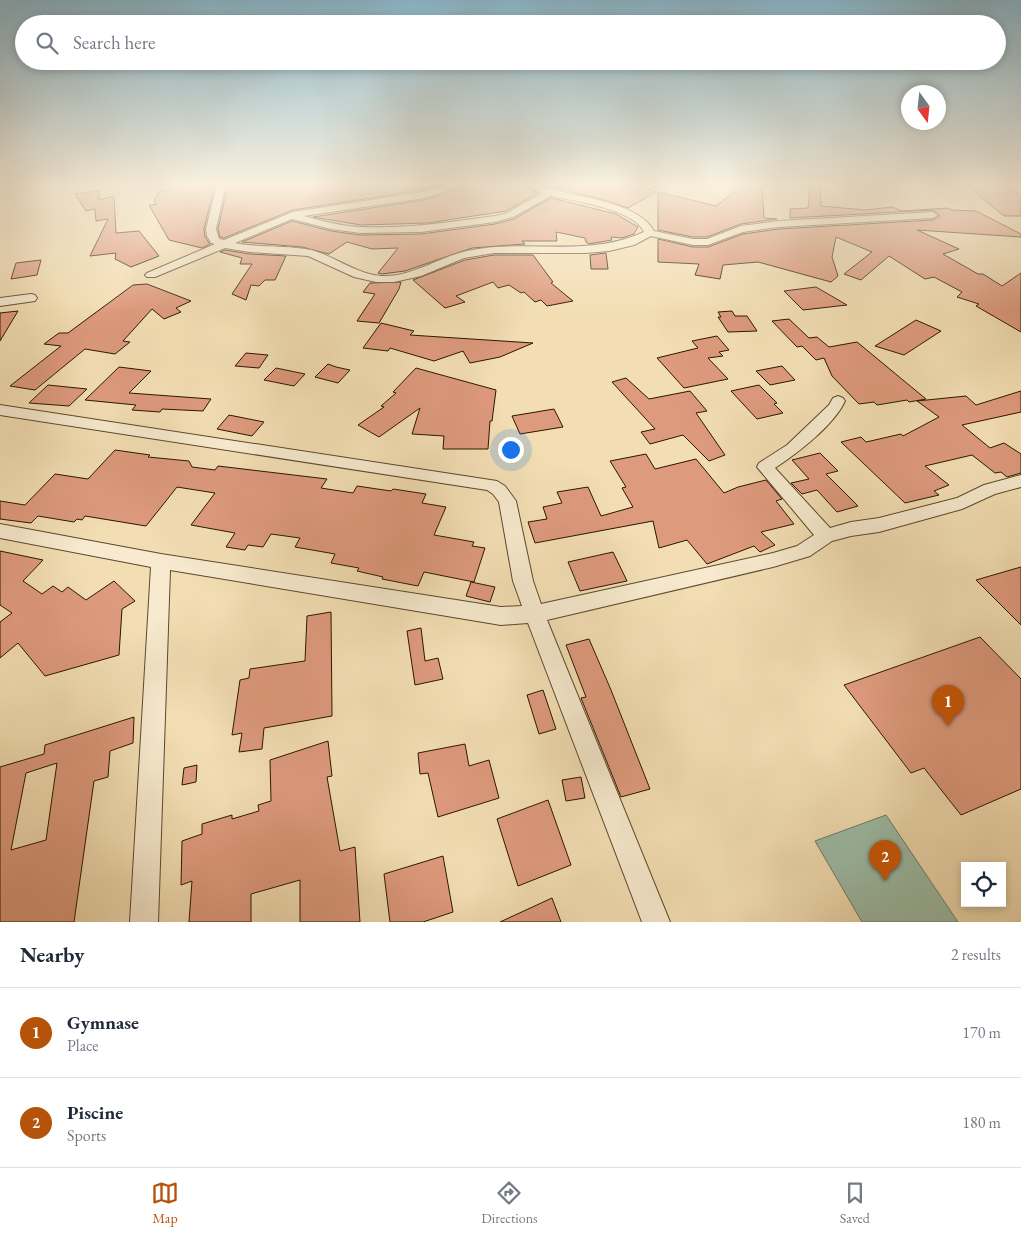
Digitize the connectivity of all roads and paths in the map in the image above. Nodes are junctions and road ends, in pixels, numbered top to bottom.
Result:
1 (212, 227) edge
2 (264, 227) edge
3 (338, 227) edge
4 (436, 227) edge
5 (647, 227) edge
6 (756, 227) edge
7 (650, 233) junction
8 (223, 244) junction
9 (151, 276) dead end
10 (31, 298) dead end
11 (0, 302) edge
12 (838, 401) dead end
13 (0, 410) edge
14 (1021, 481) edge
15 (0, 531) edge
16 (826, 536) junction
17 (161, 561) junction
18 (535, 614) junction
19 (144, 922) edge
20 (656, 922) edge

1 - 8 street
2 - 8 street
3 - 4 street
5 - 7 street
6 - 7 street
7 - 8 street
8 - 9 street
10 - 11 street
12 - 16 street
13 - 18 street
14 - 16 street
15 - 17 street
16 - 18 street
17 - 18 street
17 - 19 street
18 - 20 street

